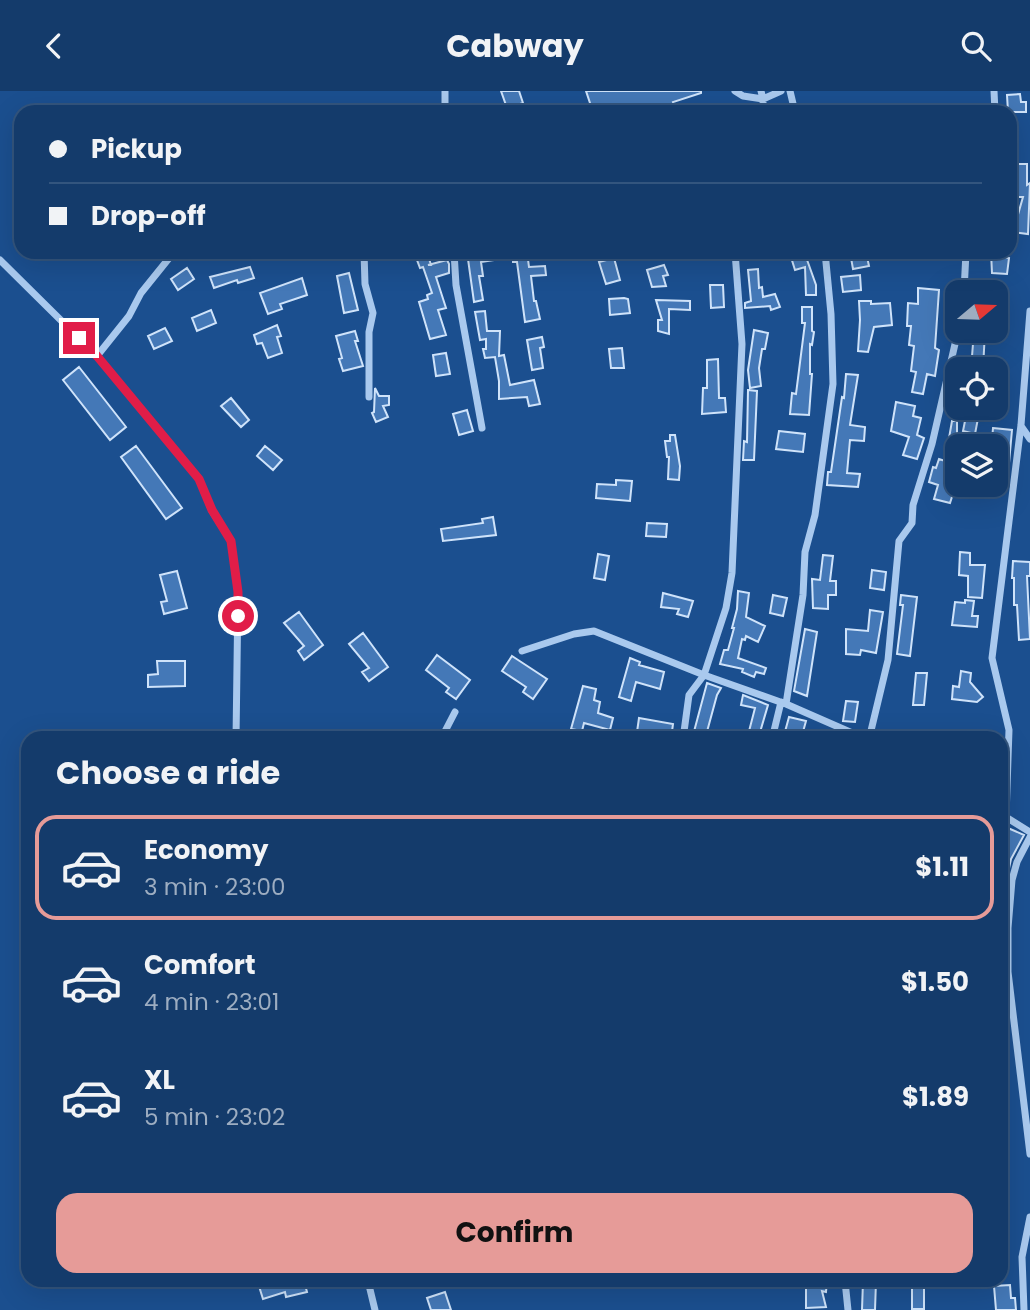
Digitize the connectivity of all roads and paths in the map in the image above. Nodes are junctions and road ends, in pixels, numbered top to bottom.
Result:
1 (736, 91) edge
2 (781, 91) edge
3 (762, 95) edge
4 (168, 259) edge
5 (364, 259) edge
6 (454, 259) edge
7 (736, 259) edge
8 (826, 259) edge
9 (966, 259) edge
10 (0, 260) edge
11 (965, 280) edge
12 (1030, 311) edge
13 (955, 343) edge
14 (97, 356) junction
15 (369, 397) dead end
16 (1021, 425) junction
17 (482, 428) dead end
18 (1030, 439) edge
19 (522, 651) dead end
20 (704, 675) junction
21 (783, 703) junction
22 (455, 712) dead end
23 (236, 731) edge
24 (445, 731) edge
25 (684, 731) edge
26 (774, 731) edge
27 (849, 731) edge
28 (870, 731) edge
29 (1008, 758) edge
30 (1008, 818) edge
31 (1030, 832) edge
32 (1030, 837) edge
33 (1030, 1154) edge
34 (1030, 1217) edge
35 (369, 1287) edge
36 (846, 1287) edge
37 (375, 1310) edge
38 (848, 1310) edge
39 (1024, 1310) edge

1 - 3 street
2 - 3 street
4 - 14 street
5 - 15 street
6 - 17 street
7 - 20 street
8 - 21 street
9 - 11 street
10 - 14 street
12 - 16 street
13 - 28 street
14 - 23 street
16 - 18 street
16 - 29 street
19 - 20 street
20 - 21 street
20 - 25 street
21 - 26 street
21 - 27 street
22 - 24 street
30 - 31 street
32 - 33 street
34 - 39 street
35 - 37 street
36 - 38 street

